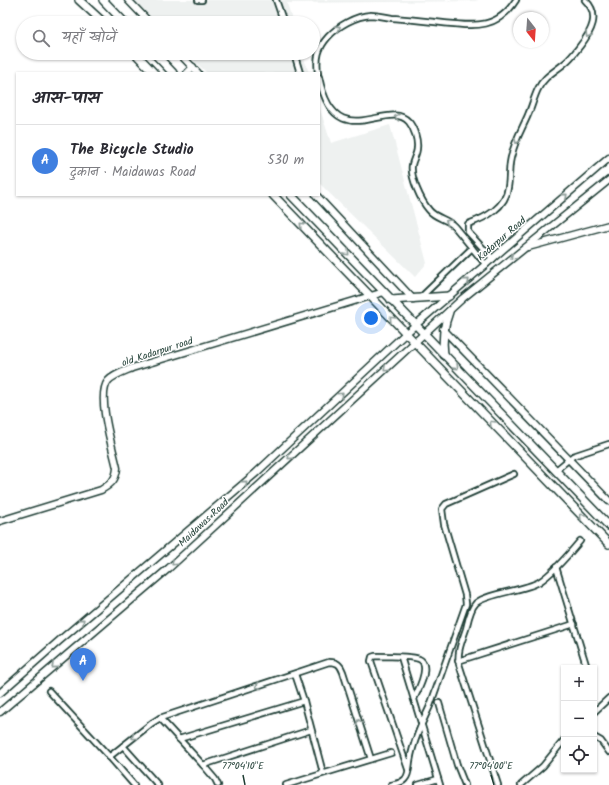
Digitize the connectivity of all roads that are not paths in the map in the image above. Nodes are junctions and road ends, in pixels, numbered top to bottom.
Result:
1 (79, 0) edge
2 (103, 0) edge
3 (128, 0) edge
4 (198, 0) edge
5 (202, 0) edge
6 (276, 0) edge
7 (516, 0) edge
8 (585, 0) edge
9 (96, 16) edge
10 (118, 16) edge
11 (143, 16) edge
12 (282, 16) edge
13 (320, 46) edge
14 (142, 60) edge
15 (161, 60) edge
16 (186, 60) edge
17 (296, 60) edge
18 (318, 60) edge
19 (193, 67) junction
20 (153, 72) edge
21 (172, 72) edge
22 (188, 72) edge
23 (197, 72) edge
24 (300, 72) edge
25 (318, 72) edge
26 (320, 80) edge
27 (609, 158) edge
28 (609, 180) edge
29 (274, 196) edge
30 (292, 196) edge
31 (317, 196) edge
32 (609, 225) edge
33 (525, 248) junction
34 (473, 249) junction
35 (493, 259) junction
36 (486, 265) junction
37 (384, 292) junction
38 (370, 296) junction
39 (449, 296) junction
40 (416, 299) junction
41 (391, 300) junction
42 (449, 312) junction
43 (416, 325) junction
44 (443, 329) junction
45 (406, 334) junction
46 (424, 334) junction
47 (415, 343) junction
48 (444, 355) junction
49 (609, 444) edge
50 (569, 459) junction
51 (556, 470) junction
52 (514, 474) dead end
53 (609, 501) edge
54 (0, 521) edge
55 (609, 526) edge
56 (580, 541) dead end
57 (609, 544) edge
58 (556, 566) junction
59 (574, 624) junction
60 (401, 657) junction
61 (458, 661) junction
62 (586, 665) edge
63 (295, 674) junction
64 (49, 691) dead end
65 (0, 693) edge
66 (609, 698) edge
67 (414, 699) junction
68 (304, 701) junction
69 (439, 703) dead end
70 (597, 709) edge
71 (0, 712) edge
72 (160, 718) junction
73 (422, 724) junction
74 (311, 730) junction
75 (179, 739) junction
76 (597, 739) edge
77 (561, 744) edge
78 (123, 746) junction
79 (609, 752) edge
80 (391, 753) dead end
81 (109, 757) junction
82 (371, 759) junction
83 (203, 765) junction
84 (408, 770) junction
85 (323, 773) junction
86 (438, 779) junction
87 (134, 785) edge
88 (158, 785) edge
89 (218, 785) edge
90 (286, 785) edge
91 (391, 785) edge
92 (418, 785) edge
93 (440, 785) edge
94 (465, 785) edge
95 (498, 785) edge
96 (521, 785) edge

1 - 9 main road
2 - 10 main road
3 - 11 street
4 - 5 street
6 - 12 street
13 -> 7 street
8 -> 35 street
14 - 20 main road
15 - 21 main road
16 - 19 street
17 - 24 street
25 -> 18 street
19 - 22 street
19 - 23 street
34 -> 26 street
35 -> 27 street, Kadarpur Road
28 - 33 street
38 -> 29 main road
30 -> 37 main road
31 - 40 street
32 - 33 street
33 -> 42 street
34 - 36 street
34 - 40 street
35 - 36 street, Kadarpur Road
39 -> 36 street, Kadarpur Road
37 - 38 street, old Kadarpur road
37 - 41 main road
45 -> 38 main road
38 - 54 street, old Kadarpur road
39 - 40 main road
39 - 43 street, Kadarpur Road
40 - 41 main road
41 - 43 main road
42 - 44 main road
42 - 46 street
43 - 45 street, Kadarpur Road
43 - 46 main road
44 - 48 main road
44 - 50 street
45 - 47 main road
65 -> 45 street, Maidawas Road
46 - 47 street
46 - 48 main road
57 -> 47 main road
47 -> 71 street, Maidawas Road
48 -> 51 main road
49 - 50 street
50 - 51 street
50 - 53 street
51 - 55 main road
52 - 73 street
56 - 58 street
58 - 59 street
58 - 61 street
59 - 61 street
59 - 62 street
60 - 67 street
60 - 67 street
60 - 84 street
61 - 95 street
63 - 68 street
63 -> 72 street
82 -> 63 street
64 - 81 street
66 - 70 street
67 - 73 street
68 - 74 street
68 - 75 street
69 - 94 street
72 - 75 street
72 -> 78 street
73 - 84 street
73 - 86 street
74 - 83 street
74 - 85 street
75 - 83 street
76 - 79 street
77 - 96 street
78 - 81 street
78 - 88 street
80 - 82 street
81 - 87 street
82 - 85 street
83 - 89 street
84 - 91 street
85 - 90 street
86 - 92 street
86 - 93 street

